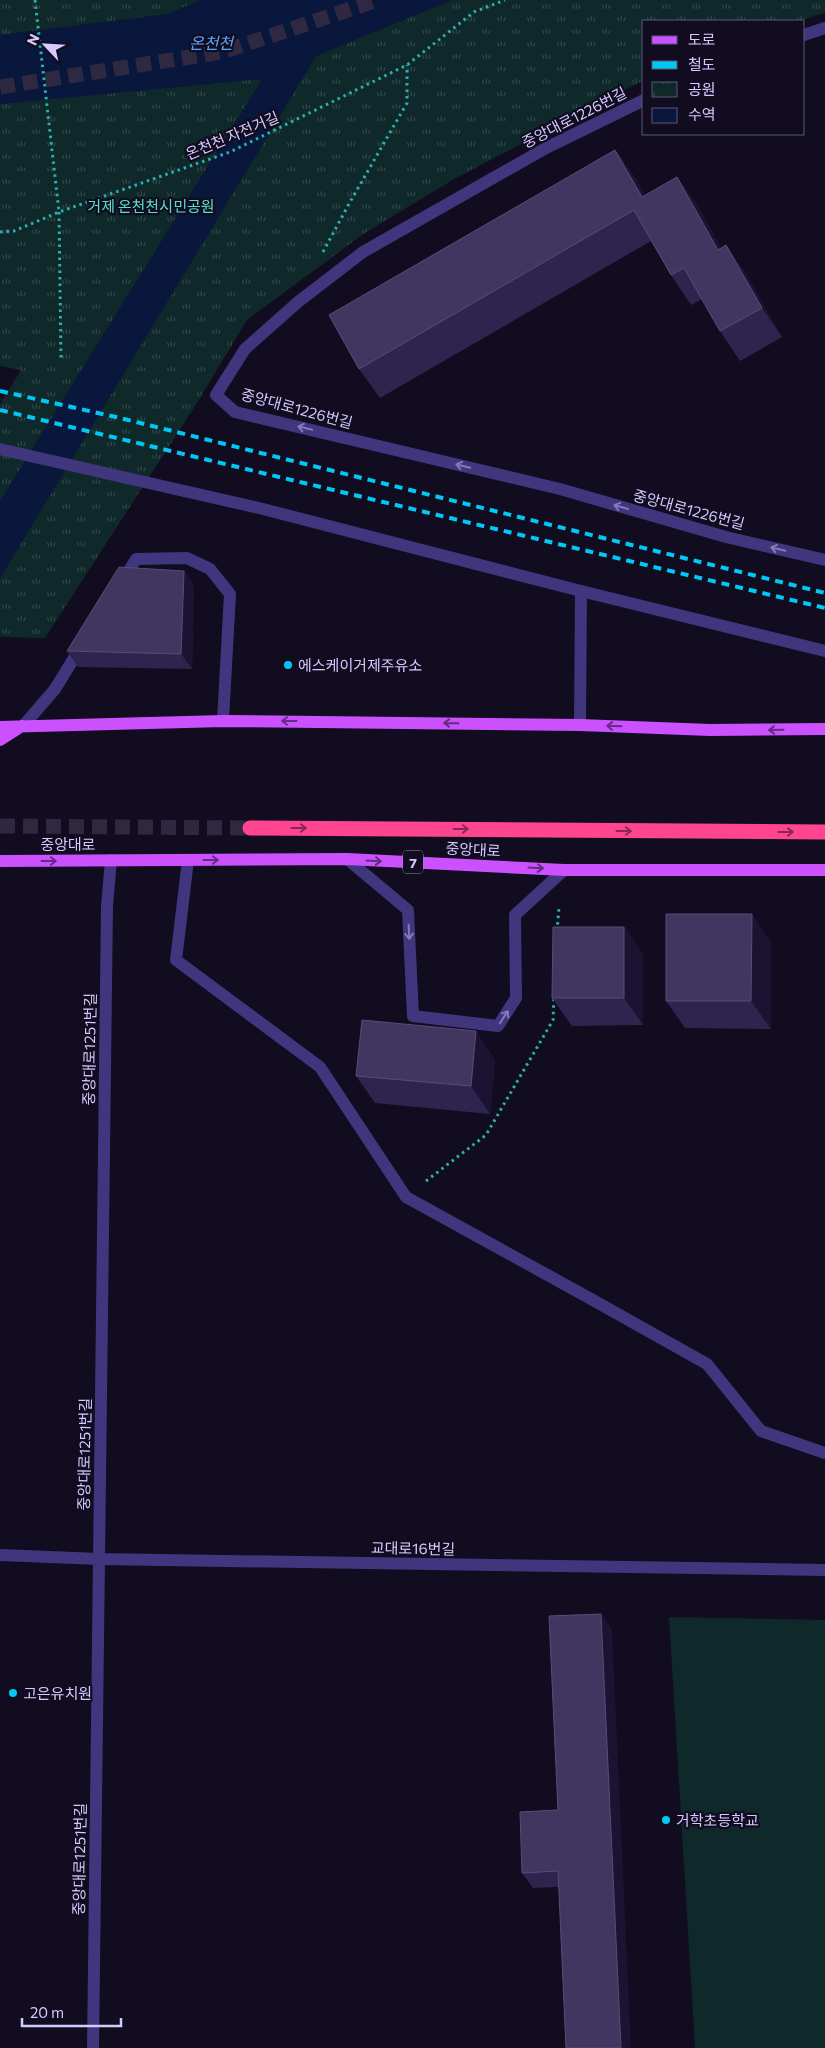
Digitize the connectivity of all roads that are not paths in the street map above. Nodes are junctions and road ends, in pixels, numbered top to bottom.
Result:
1 (825, 28) edge
2 (805, 35) edge
3 (642, 101) edge
4 (0, 449) edge
5 (825, 560) edge
6 (116, 591) edge
7 (581, 591) junction
8 (90, 632) edge
9 (825, 651) edge
10 (223, 721) junction
11 (24, 725) junction
12 (580, 725) junction
13 (0, 726) edge
14 (825, 729) edge
15 (0, 740) edge
16 (250, 828) tunnel mouth
17 (825, 832) edge
18 (347, 859) junction
19 (111, 860) junction
20 (188, 860) junction
21 (0, 861) edge
22 (564, 870) junction
23 (825, 870) edge
24 (825, 1453) edge
25 (0, 1555) edge
26 (98, 1559) junction
27 (825, 1570) edge
28 (93, 2048) edge

1 - 2 street
5 -> 3 street, 중앙대로1226번길
4 - 7 street
6 - 10 street
7 - 9 street
7 - 12 street
8 - 11 street
10 - 11 main road
12 -> 10 main road
11 - 13 main road
11 - 15 main road
14 -> 12 main road
16 -> 17 highway
20 -> 18 main road, 중앙대로 / 7
18 -> 22 main road, 중앙대로 / 7
18 -> 22 street
19 - 20 main road, 중앙대로 / 7
21 -> 19 main road, 중앙대로 / 7
19 - 26 street, 중앙대로1251번길
20 - 24 street
22 - 23 main road, 중앙대로 / 7
25 - 26 street, 교대로16번길
26 - 27 street, 교대로16번길
26 - 28 street, 중앙대로1251번길

